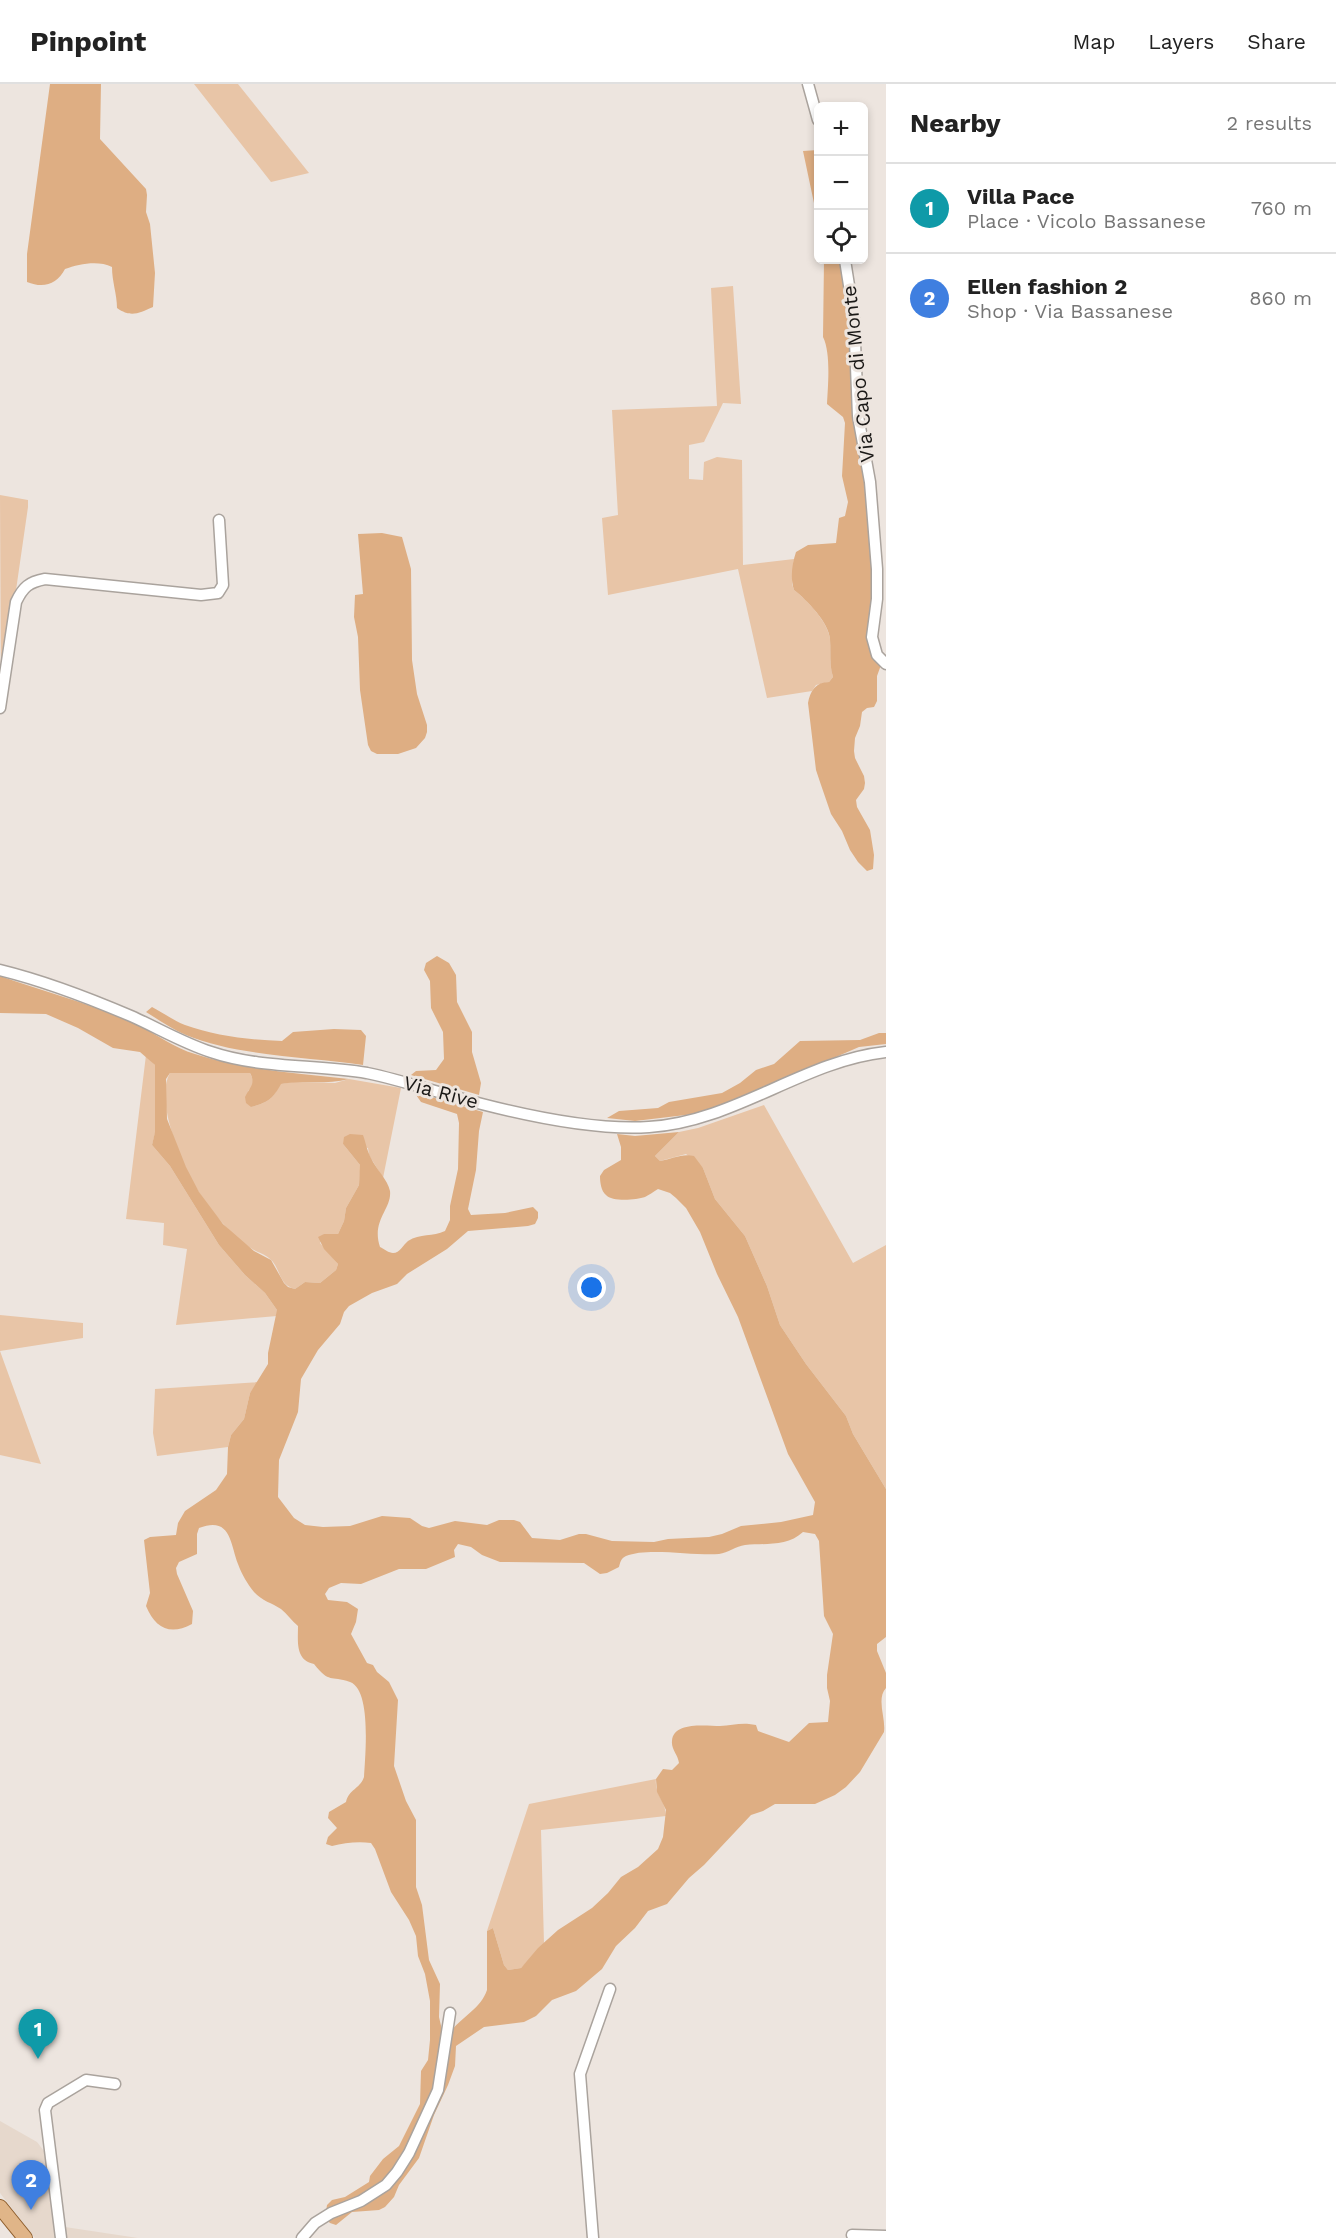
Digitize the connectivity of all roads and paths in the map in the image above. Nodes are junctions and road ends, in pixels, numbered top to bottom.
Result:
1 (808, 84) edge
2 (814, 104) edge
3 (846, 264) edge
4 (219, 520) dead end
5 (886, 664) edge
6 (0, 708) edge
7 (0, 970) edge
8 (886, 1052) edge
9 (610, 1989) dead end
10 (450, 2013) dead end
11 (115, 2084) dead end
12 (0, 2207) edge
13 (852, 2235) dead end
14 (886, 2236) edge
15 (25, 2238) edge
16 (61, 2238) edge
17 (302, 2238) edge
18 (593, 2238) edge

1 - 2 street
3 - 5 street, Via Capo di Monte
4 - 6 street
7 - 8 street, Via Rive
9 - 18 street
10 - 17 street
11 - 16 street
12 - 15 main road
13 - 14 street

